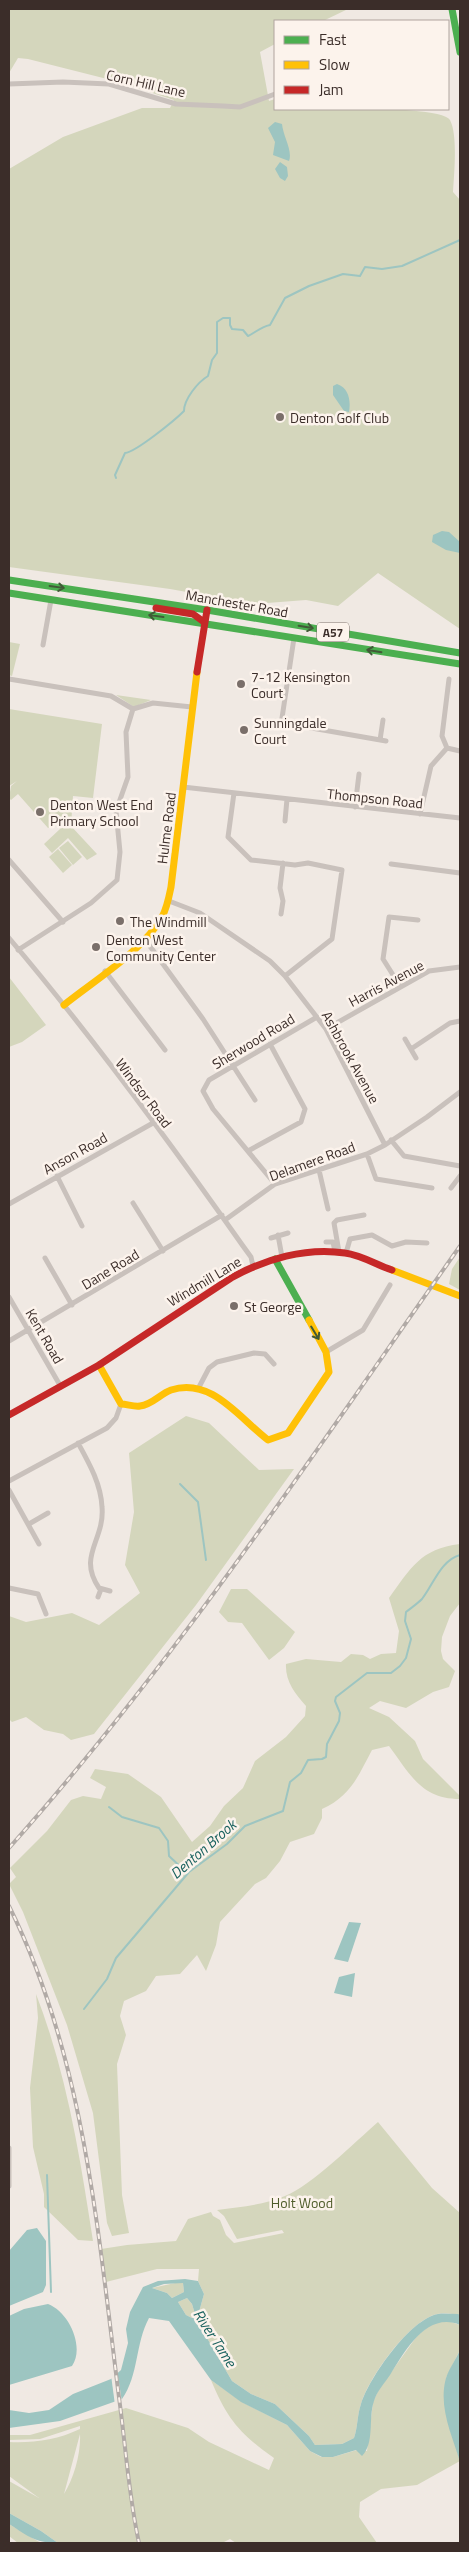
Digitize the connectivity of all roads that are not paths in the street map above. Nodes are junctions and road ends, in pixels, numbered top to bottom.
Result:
1 (452, 9) edge
2 (460, 52) edge
3 (9, 84) edge
4 (274, 94) edge
5 (9, 580) edge
6 (9, 593) edge
7 (122, 596) junction
8 (51, 600) junction
9 (207, 610) junction
10 (204, 622) junction
11 (294, 638) junction
12 (43, 645) dead end
13 (460, 653) edge
14 (437, 660) junction
15 (460, 664) edge
16 (460, 668) edge
17 (9, 679) edge
18 (449, 679) dead end
19 (192, 707) junction
20 (133, 709) junction
21 (383, 720) dead end
22 (447, 748) junction
23 (460, 751) edge
24 (359, 774) dead end
25 (183, 788) junction
26 (234, 793) junction
27 (287, 799) junction
28 (355, 807) junction
29 (420, 814) junction
30 (460, 818) edge
31 (285, 821) dead end
32 (9, 860) edge
33 (283, 863) junction
34 (391, 864) dead end
35 (460, 873) edge
36 (169, 901) junction
37 (281, 914) dead end
38 (418, 920) dead end
39 (63, 922) junction
40 (9, 938) edge
41 (144, 938) junction
42 (18, 950) junction
43 (460, 967) edge
44 (105, 971) junction
45 (285, 976) junction
46 (400, 986) junction
47 (64, 1005) junction
48 (317, 1016) junction
49 (460, 1021) edge
50 (326, 1030) junction
51 (405, 1039) dead end
52 (270, 1044) junction
53 (411, 1049) junction
54 (165, 1050) dead end
55 (416, 1058) dead end
56 (234, 1065) junction
57 (460, 1092) edge
58 (254, 1100) dead end
59 (153, 1123) junction
60 (391, 1140) junction
61 (385, 1145) junction
62 (248, 1151) junction
63 (367, 1154) junction
64 (460, 1166) edge
65 (318, 1170) junction
66 (57, 1176) junction
67 (460, 1176) edge
68 (274, 1184) junction
69 (432, 1188) dead end
70 (451, 1188) dead end
71 (134, 1203) dead end
72 (9, 1204) edge
73 (328, 1209) dead end
74 (364, 1214) dead end
75 (223, 1218) junction
76 (82, 1226) dead end
77 (288, 1233) dead end
78 (278, 1236) junction
79 (271, 1238) dead end
80 (326, 1242) dead end
81 (427, 1243) dead end
82 (163, 1251) junction
83 (340, 1252) junction
84 (45, 1258) dead end
85 (278, 1258) junction
86 (253, 1266) junction
87 (390, 1285) dead end
88 (460, 1296) edge
89 (9, 1297) edge
90 (72, 1305) junction
91 (28, 1330) junction
92 (9, 1341) edge
93 (326, 1352) junction
94 (274, 1364) dead end
95 (99, 1365) junction
96 (61, 1387) junction
97 (198, 1388) junction
98 (121, 1404) junction
99 (9, 1415) edge
100 (78, 1443) junction
101 (9, 1481) edge
102 (9, 1490) edge
103 (48, 1513) dead end
104 (29, 1524) junction
105 (39, 1544) dead end
106 (9, 1588) edge
107 (101, 1588) junction
108 (110, 1591) dead end
109 (98, 1597) dead end
110 (51, 1607) dead end
111 (9, 2148) edge
112 (9, 2186) edge

1 - 2 main road
3 - 4 street, Corn Hill Lane
5 -> 7 main road, Manchester Road / A57
6 - 8 main road, Manchester Road / A57
7 - 9 main road, Manchester Road / A57
7 - 10 main road, A57
10 -> 8 main road, Manchester Road / A57
8 - 12 street
9 - 10 main road, Hulme Road
9 -> 13 main road, Manchester Road / A57
10 - 11 main road, Manchester Road / A57
10 - 19 main road, Hulme Road
14 -> 11 main road, Manchester Road / A57
11 - 21 street
14 - 15 main road, Manchester Road / A57
14 - 16 main road
17 - 20 street
18 - 22 street
19 - 20 street
19 - 25 main road, Hulme Road
20 - 39 street
22 - 23 street
22 - 29 street
24 - 28 street
25 - 26 street, Thompson Road
25 - 36 main road, Hulme Road
26 - 27 street, Thompson Road
26 - 33 street
27 - 28 street, Thompson Road
27 - 31 street
28 - 29 street, Thompson Road
29 - 30 street, Thompson Road
32 - 39 street
33 - 37 street
33 - 45 street
34 - 35 street
36 - 41 main road, Hulme Road
36 - 45 street, Ashbrook Avenue
38 - 46 street
39 - 42 street
40 - 42 street, Windsor Road
41 - 44 main road, Hulme Road
41 - 56 street
42 - 47 street, Windsor Road
43 - 46 street, Harris Avenue
44 - 47 main road, Hulme Road
44 - 54 street
45 - 48 street, Ashbrook Avenue
46 - 50 street, Harris Avenue
47 - 59 street, Windsor Road
48 - 50 street, Ashbrook Avenue
48 - 52 street, Sherwood Road
49 - 53 street
50 - 61 street, Ashbrook Avenue
51 - 53 street
52 - 56 street, Sherwood Road
52 - 62 street
53 - 55 street
56 - 58 street
56 - 62 street, Sherwood Road
57 - 60 street
59 - 66 street, Anson Road
59 - 75 street, Windsor Road
60 - 61 street
60 - 64 street
61 - 63 street, Delamere Road
62 - 68 street, Sherwood Road
63 - 65 street, Delamere Road
63 - 69 street
65 - 68 street, Delamere Road
65 - 73 street
66 - 72 street, Anson Road
66 - 76 street
67 - 70 street
68 - 75 street, Delamere Road
71 - 82 street
74 - 83 street
75 - 82 street, Dane Road
75 - 86 street, Windsor Road
77 - 78 street
78 - 79 street
78 - 85 street
80 - 83 street
81 - 83 street
82 - 90 street, Dane Road
83 - 85 main road, Windmill Lane
83 - 88 main road, Windmill Lane
84 - 90 street
85 - 86 main road, Windmill Lane
85 -> 93 main road
86 - 95 main road, Windmill Lane
87 - 93 street
89 - 91 street, Kent Road
90 - 91 street, Dane Road
91 - 92 street, Dane Road
91 - 96 street, Kent Road
93 - 97 main road
94 - 97 street
95 - 96 main road, Windmill Lane
95 - 98 main road
96 - 99 main road, Windmill Lane
97 - 98 main road
98 - 100 street
100 - 101 street
100 - 107 street
102 - 104 street
103 - 104 street
104 - 105 street
106 - 110 street
107 - 108 street
107 - 109 street
111 - 112 street

